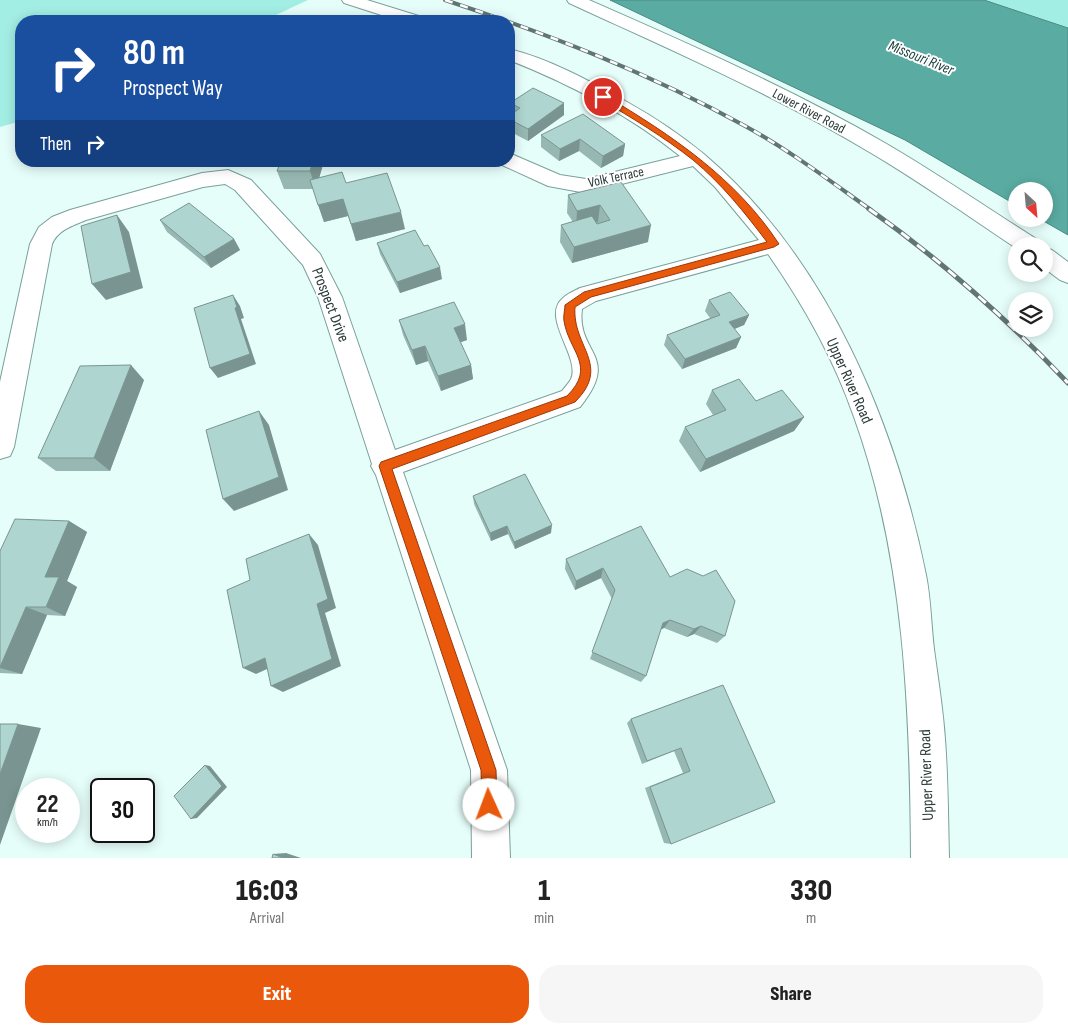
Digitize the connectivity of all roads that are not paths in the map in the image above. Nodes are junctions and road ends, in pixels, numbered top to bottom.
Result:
1 (350, 0) edge
2 (575, 0) edge
3 (397, 15) edge
4 (515, 56) edge
5 (696, 159) junction
6 (515, 163) edge
7 (1016, 237) edge
8 (774, 244) junction
9 (1053, 263) edge
10 (1068, 274) edge
11 (0, 447) edge
12 (385, 466) junction
13 (491, 858) edge
14 (930, 858) edge

1 - 3 street
2 - 7 street, Lower River Road
4 - 5 street, Upper River Road
5 - 6 street, Volk Terrace
5 - 8 street, Upper River Road
8 - 12 street
8 - 14 street, Upper River Road
9 - 10 street
11 - 12 street, Prospect Drive
12 - 13 street, Prospect Drive

